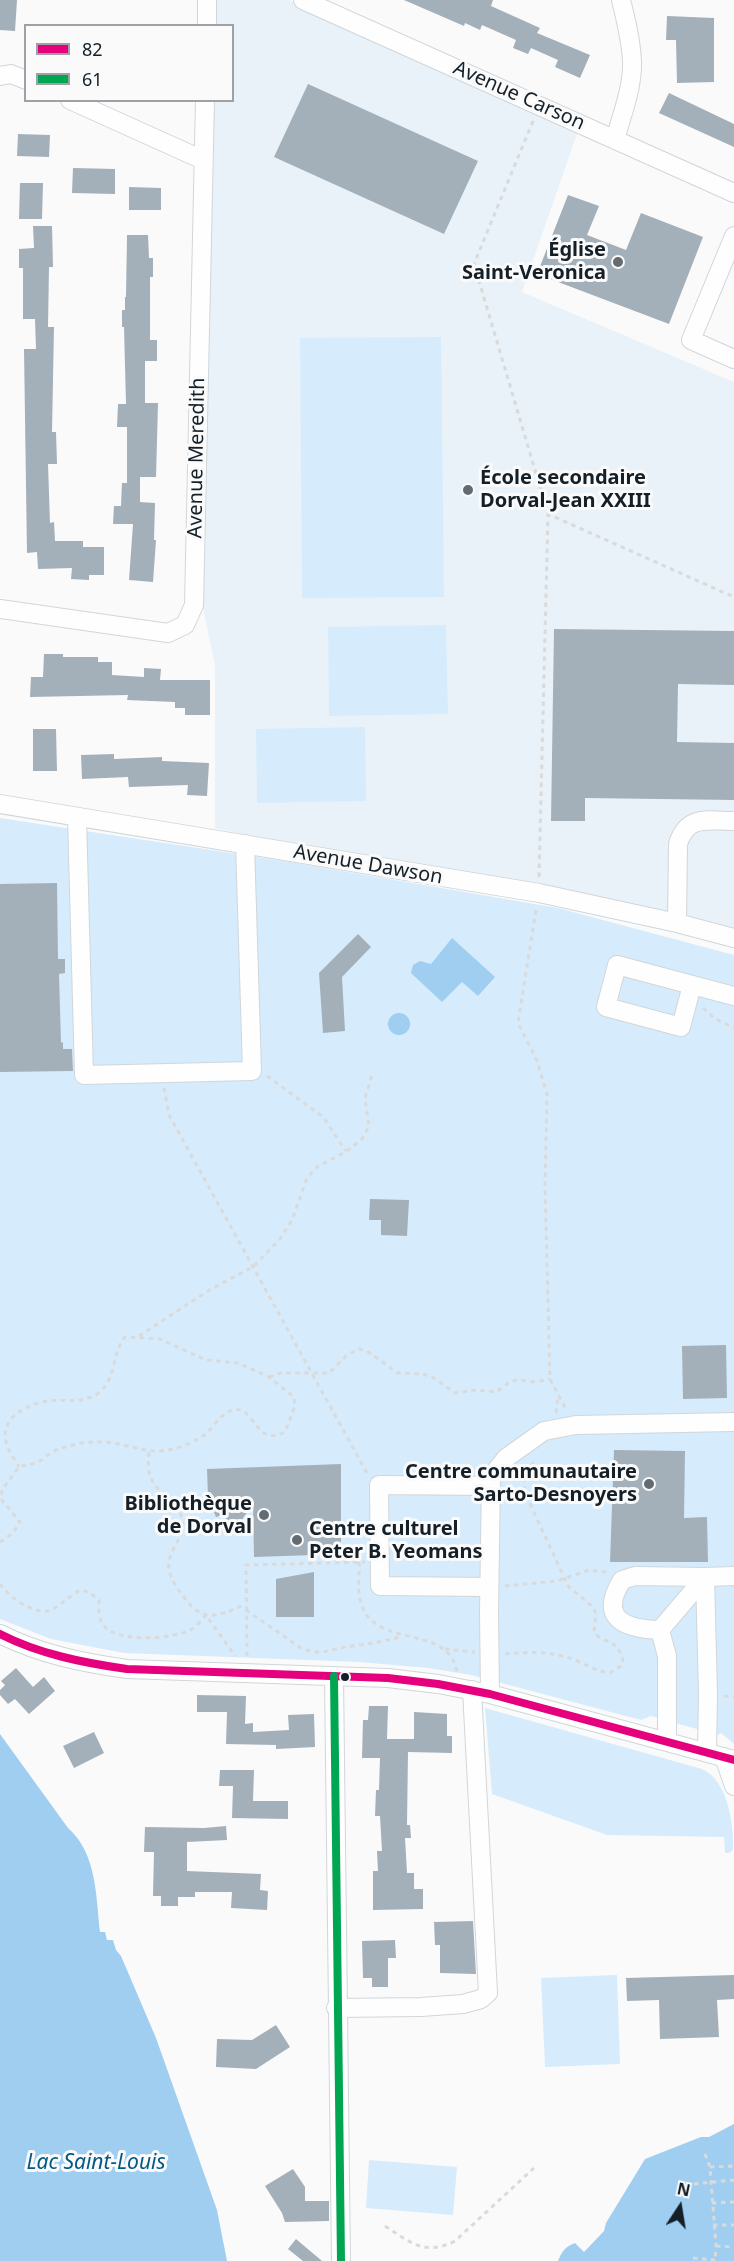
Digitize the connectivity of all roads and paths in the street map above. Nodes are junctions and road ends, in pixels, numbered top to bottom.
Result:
1 (207, 0) edge
2 (303, 0) edge
3 (621, 0) edge
4 (207, 24) edge
5 (0, 76) edge
6 (24, 79) edge
7 (74, 102) edge
8 (205, 102) edge
9 (540, 105) junction
10 (615, 140) junction
11 (203, 160) junction
12 (734, 193) edge
13 (734, 236) edge
14 (734, 359) edge
15 (548, 514) junction
16 (734, 597) edge
17 (0, 609) edge
18 (0, 804) edge
19 (77, 817) junction
20 (734, 821) edge
21 (245, 844) junction
22 (539, 893) junction
23 (677, 923) junction
24 (734, 938) edge
25 (692, 985) junction
26 (734, 996) edge
27 (734, 1028) edge
28 (252, 1071) junction
29 (373, 1072) dead end
30 (162, 1073) junction
31 (347, 1151) junction
32 (253, 1267) junction
33 (137, 1337) junction
34 (312, 1374) junction
35 (269, 1377) junction
36 (550, 1379) junction
37 (558, 1394) junction
38 (556, 1421) dead end
39 (734, 1422) edge
40 (576, 1425) junction
41 (149, 1452) junction
42 (535, 1460) dead end
43 (19, 1467) junction
44 (379, 1485) junction
45 (491, 1486) junction
46 (0, 1542) edge
47 (360, 1562) junction
48 (369, 1562) dead end
49 (635, 1576) junction
50 (734, 1576) edge
51 (705, 1577) junction
52 (565, 1578) junction
53 (0, 1584) edge
54 (489, 1587) junction
55 (246, 1604) junction
56 (246, 1610) junction
57 (206, 1615) junction
58 (660, 1630) junction
59 (0, 1634) edge
60 (404, 1636) junction
61 (445, 1649) junction
62 (490, 1655) junction
63 (248, 1672) junction
64 (334, 1676) junction
65 (472, 1690) junction
66 (490, 1694) junction
67 (668, 1740) junction
68 (721, 1756) edge
69 (734, 1786) edge
70 (336, 2008) junction
71 (705, 2154) dead end
72 (734, 2166) edge
73 (534, 2168) dead end
74 (710, 2168) junction
75 (734, 2180) edge
76 (711, 2182) junction
77 (694, 2184) dead end
78 (734, 2202) edge
79 (712, 2203) junction
80 (713, 2225) junction
81 (734, 2225) edge
82 (385, 2226) dead end
83 (716, 2246) junction
84 (734, 2247) edge
85 (693, 2258) dead end
86 (341, 2261) edge
87 (715, 2261) edge

1 - 4 street
2 - 9 street, Avenue Carson
3 - 10 street
5 - 6 street
7 - 11 street
8 - 11 street, Avenue Meredith
9 - 10 street, Avenue Carson
9 - 15 path
10 - 12 street, Avenue Carson
11 - 17 street, Avenue Meredith
13 - 14 street
15 - 16 path
15 - 22 path
18 - 19 street, Avenue Dawson
19 - 21 street, Avenue Dawson
19 - 30 street
20 - 23 street
21 - 22 street, Avenue Dawson
21 - 28 street
22 - 23 street, Avenue Dawson
22 - 36 path
23 - 24 street, Avenue Dawson
25 - 25 street
25 - 26 street
25 - 27 path
28 - 30 street
28 - 31 path
29 - 31 path
30 - 32 path
31 - 32 path
32 - 33 path
32 - 34 path
33 - 35 path
33 - 43 path
34 - 35 path
34 - 36 path
34 - 44 path
35 - 41 path
36 - 37 path
37 - 38 path
37 - 40 path
39 - 40 street
40 - 45 street
41 - 43 path
41 - 57 path
42 - 52 path
43 - 46 path
44 - 45 street
44 - 54 street
45 - 54 street
47 - 48 path
47 - 55 path
47 - 60 path
49 - 51 street
49 - 52 path
49 - 58 street
50 - 51 street
51 - 58 street
51 - 68 street
52 - 54 path
52 - 62 path
53 - 57 path
54 - 62 street
55 - 56 path
55 - 57 path
56 - 60 path
56 - 63 path
57 - 63 path
58 - 67 street
59 - 63 street
60 - 61 path
61 - 62 path
61 - 65 path
62 - 66 street
63 - 64 street
64 - 65 street
64 - 70 street
65 - 66 street
65 - 70 street
66 - 67 street
67 - 68 street
68 - 69 street
70 - 86 street
71 - 74 path
72 - 74 path
73 - 82 path
74 - 76 path
75 - 76 path
76 - 77 path
76 - 79 path
78 - 79 path
79 - 80 path
80 - 81 path
80 - 83 path
83 - 84 path
83 - 87 path
85 - 87 path

